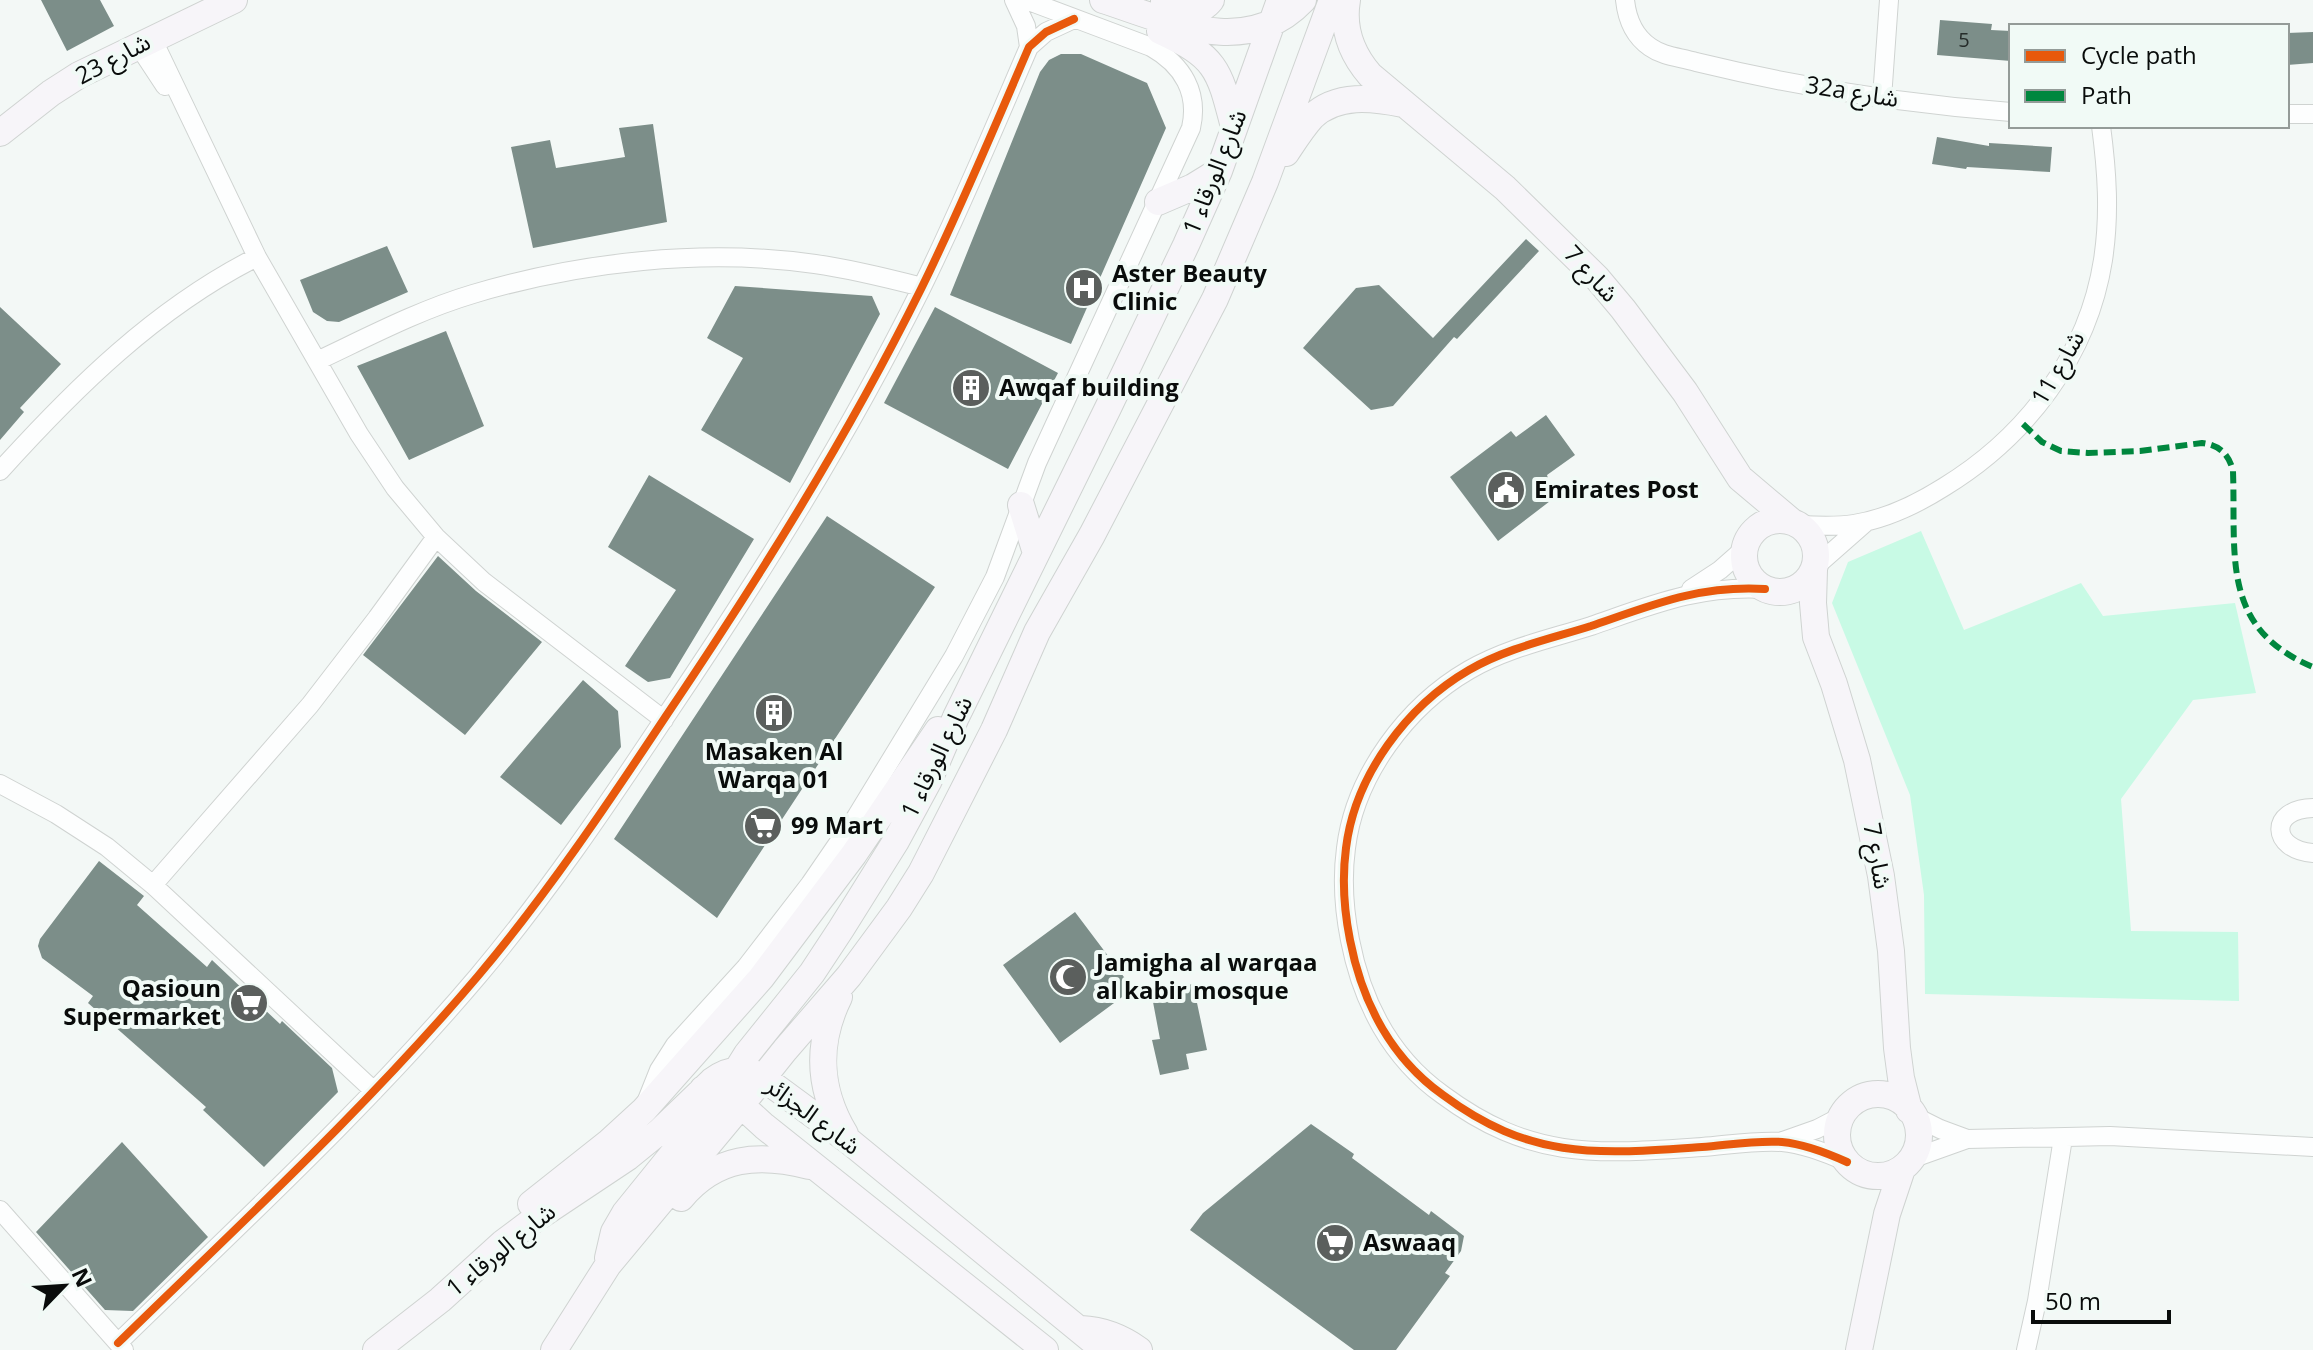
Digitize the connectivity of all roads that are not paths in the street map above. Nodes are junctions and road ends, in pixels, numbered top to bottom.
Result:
1 (234, 0) edge
2 (1014, 0) edge
3 (1026, 0) edge
4 (1160, 0) edge
5 (1211, 0) edge
6 (1303, 0) edge
7 (1332, 0) edge
8 (1347, 0) edge
9 (1625, 0) edge
10 (1633, 0) edge
11 (1889, 0) edge
12 (1108, 2) edge
13 (1276, 12) edge
14 (1074, 19) junction
15 (145, 42) junction
16 (1029, 47) junction
17 (1695, 61) junction
18 (1882, 98) junction
19 (1403, 104) junction
20 (2009, 112) edge
21 (2289, 114) edge
22 (2313, 114) edge
23 (1234, 128) junction
24 (2101, 128) edge
25 (0, 133) edge
26 (1219, 171) junction
27 (1265, 182) junction
28 (1158, 202) junction
29 (257, 257) junction
30 (922, 287) junction
31 (317, 361) junction
32 (0, 471) edge
33 (1740, 478) junction
34 (1021, 505) junction
35 (1868, 521) junction
36 (1795, 523) junction
37 (436, 537) junction
38 (1745, 547) junction
39 (1036, 553) junction
40 (1814, 568) junction
41 (1767, 590) junction
42 (1678, 596) junction
43 (1816, 637) junction
44 (981, 667) junction
45 (664, 720) junction
46 (0, 784) edge
47 (2313, 808) edge
48 (2313, 853) edge
49 (153, 885) junction
50 (849, 976) junction
51 (1896, 1035) junction
52 (750, 1073) junction
53 (703, 1089) junction
54 (374, 1091) junction
55 (1865, 1096) junction
56 (741, 1105) junction
57 (644, 1110) junction
58 (1912, 1113) junction
59 (1842, 1116) junction
60 (2063, 1138) junction
61 (1967, 1139) junction
62 (849, 1141) junction
63 (1781, 1142) junction
64 (2313, 1147) edge
65 (1906, 1164) junction
66 (1853, 1167) junction
67 (818, 1169) junction
68 (0, 1210) edge
69 (1883, 1230) junction
70 (608, 1265) junction
71 (400, 1329) junction
72 (1078, 1329) junction
73 (121, 1346) edge
74 (376, 1350) edge
75 (554, 1350) edge
76 (1045, 1350) edge
77 (1104, 1350) edge
78 (1139, 1350) edge
79 (1859, 1350) edge
80 (2026, 1350) edge

1 - 15 street, شارع 23
2 - 16 street
3 - 14 street
4 - 5 street
6 - 13 street
7 - 27 street, شارع الورقاء 1
8 - 19 street, شارع 7
9 - 17 street
10 - 17 street
11 - 18 street
12 - 13 street
12 - 23 street
13 - 23 street, شارع الورقاء 1
14 - 16 street
14 - 28 street
15 - 25 street, شارع 23
15 - 29 street
16 - 30 street
17 - 18 street, 32a شارع
18 - 20 street, 32a شارع
19 - 27 street
19 - 33 street, شارع 7
21 - 22 street
23 - 26 street, شارع الورقاء 1
24 - 35 street, شارع 11
26 - 28 street
26 - 39 street, شارع الورقاء 1
27 - 50 street, شارع الورقاء 1
28 - 34 street
29 - 31 street
29 - 32 street
30 - 31 street
30 - 45 street
31 - 37 street
33 - 36 street, شارع 7
33 - 38 street, شارع 7
34 - 39 street
34 - 57 street
35 - 36 street, شارع 11
35 - 40 street, شارع 11
36 - 38 street
36 - 40 street
37 - 45 street
37 - 49 street
38 - 41 street
38 - 42 street
39 - 44 street, شارع الورقاء 1
40 - 41 street
40 - 43 street, شارع 7
41 - 42 street
41 - 43 street, شارع 7
42 - 63 street
43 - 51 street, شارع 7
44 - 52 street, شارع الورقاء 1
44 - 57 street
45 - 54 street
46 - 49 street
47 - 48 street
49 - 54 street
50 - 52 street, شارع الورقاء 1
50 - 62 street
51 - 55 street, شارع 7
51 - 58 street, شارع 7
52 - 53 street, شارع الورقاء 1
52 - 56 street, شارع الجزائر
52 - 62 street, شارع الجزائر
53 - 70 street
53 - 71 street, شارع الورقاء 1
54 - 73 street
55 - 58 street
55 - 59 street
56 - 67 street, شارع الجزائر
56 - 70 street
57 - 71 street
58 - 61 street
58 - 65 street
59 - 63 street
59 - 66 street
60 - 61 street
60 - 64 street
60 - 80 street
61 - 65 street
62 - 72 street, شارع الجزائر
63 - 66 street
65 - 66 street
65 - 69 street
66 - 69 street
67 - 70 street
67 - 76 street, شارع الجزائر
68 - 73 street
69 - 79 street
70 - 75 street
71 - 74 street, شارع الورقاء 1
72 - 77 street, شارع الجزائر
72 - 78 street

